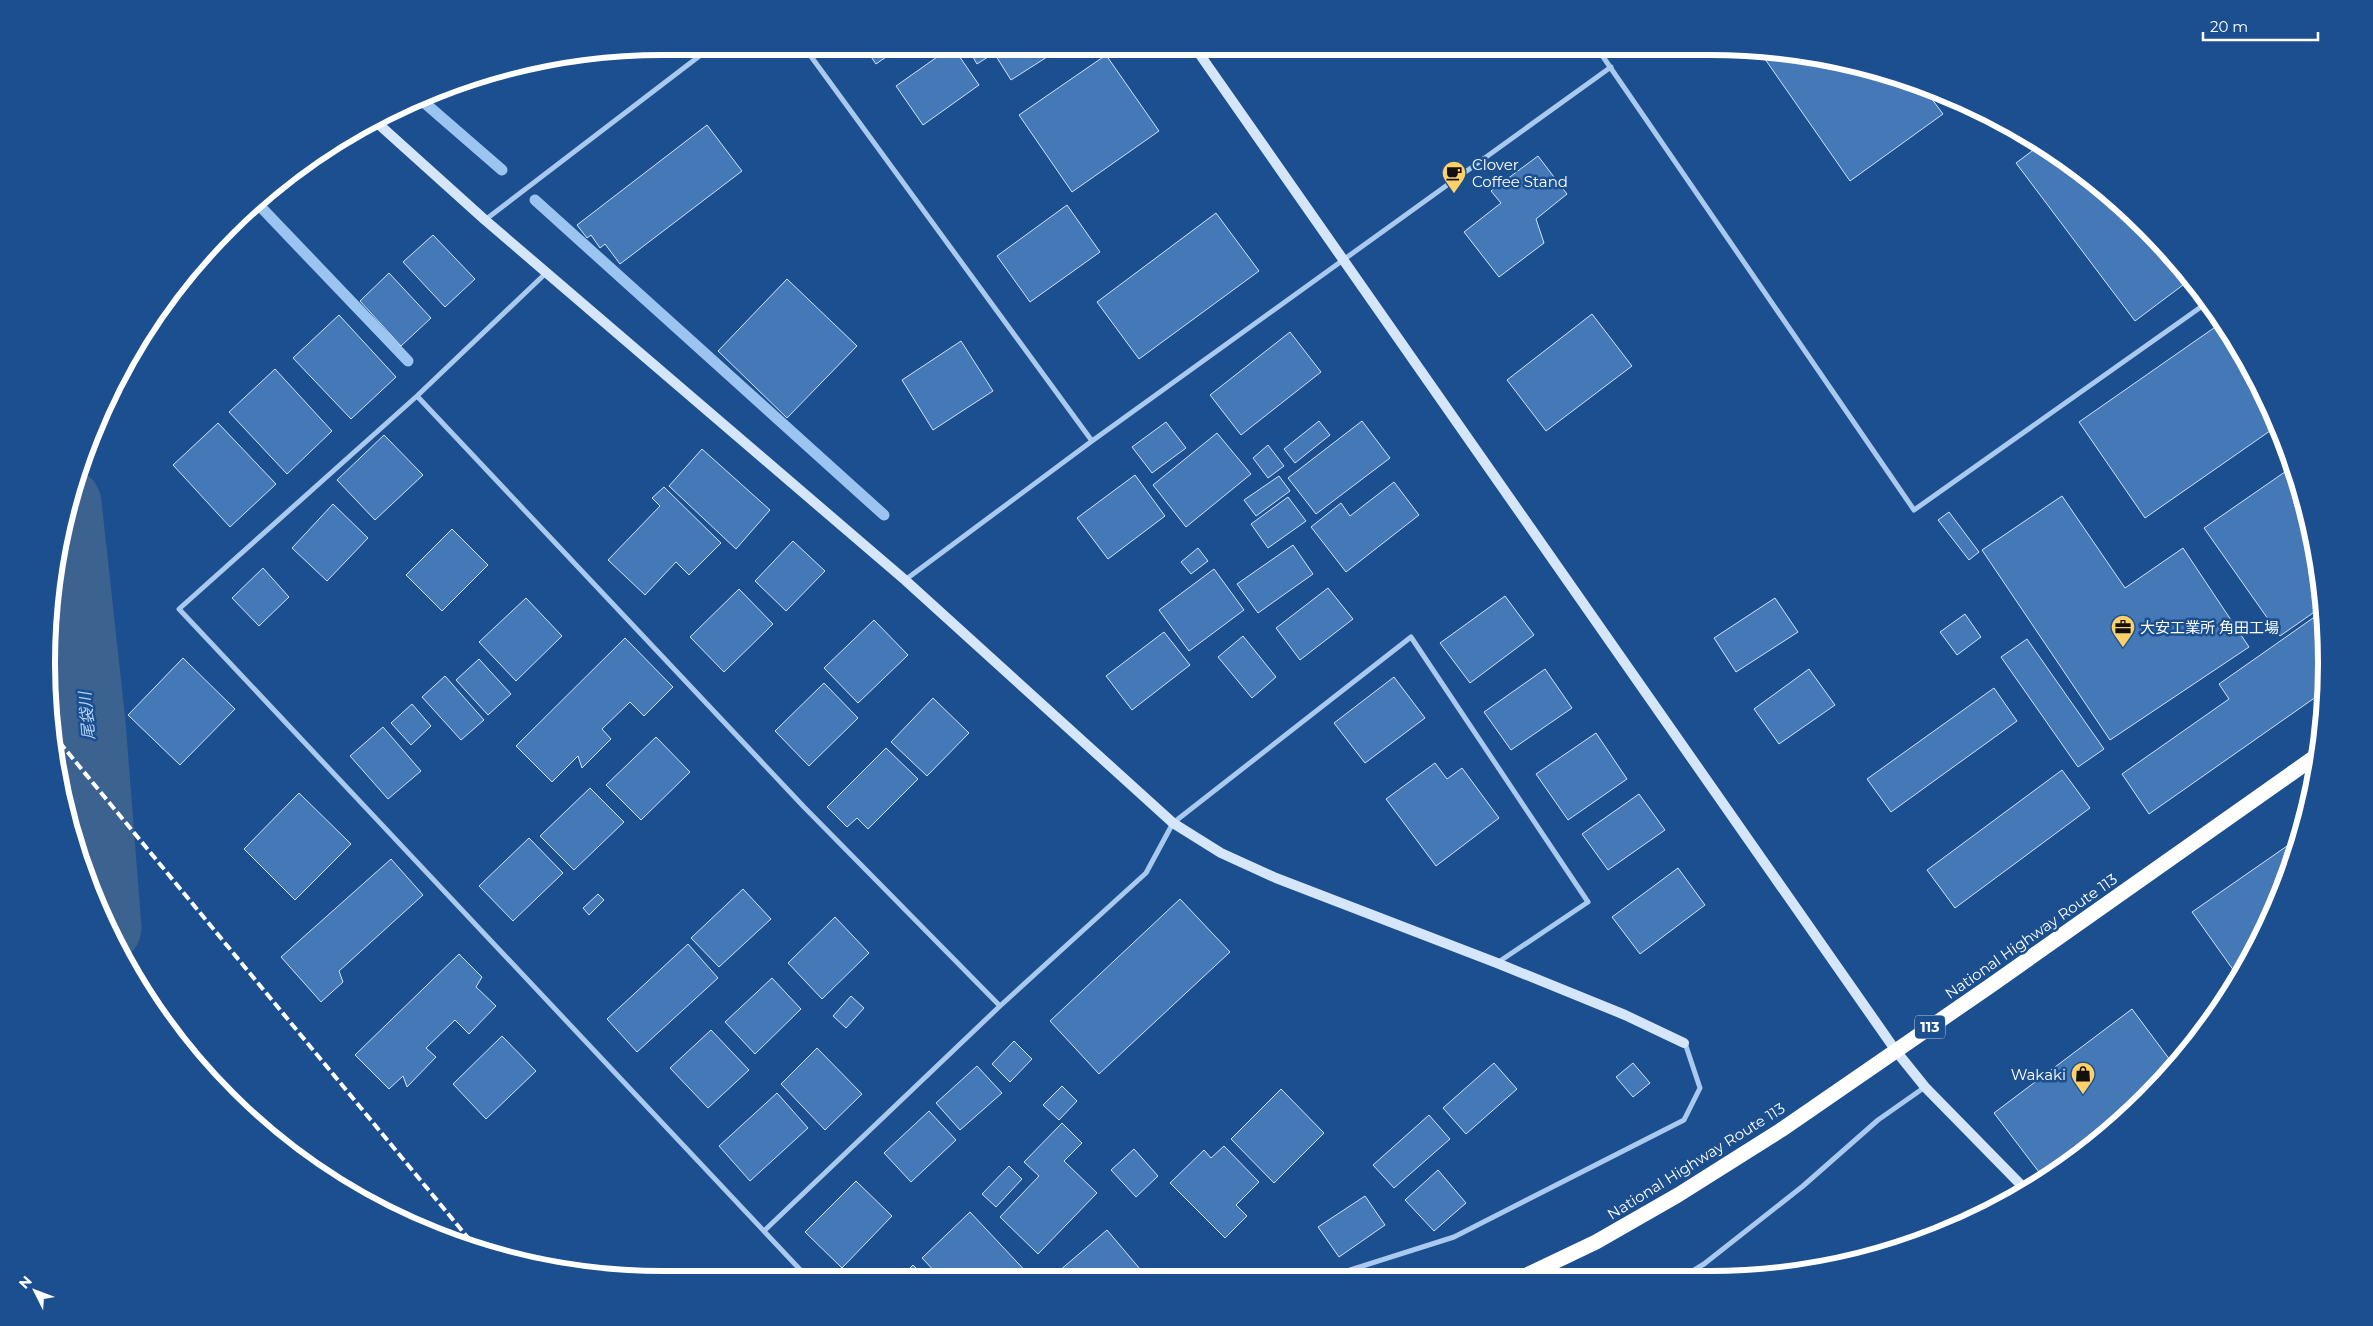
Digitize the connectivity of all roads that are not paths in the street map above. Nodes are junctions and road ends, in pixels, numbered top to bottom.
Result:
1 (701, 55) edge
2 (810, 55) edge
3 (1200, 55) edge
4 (1603, 55) edge
5 (1611, 67) junction
6 (380, 125) edge
7 (485, 220) junction
8 (1344, 260) junction
9 (546, 272) junction
10 (2202, 306) edge
11 (417, 396) junction
12 (1092, 441) junction
13 (905, 580) junction
14 (2310, 760) edge
15 (1173, 823) junction
16 (1497, 963) junction
17 (1000, 1006) junction
18 (1684, 1043) joint
19 (1896, 1051) junction
20 (1925, 1087) junction
21 (2021, 1185) edge
22 (765, 1230) junction
23 (802, 1271) edge
24 (1347, 1271) edge
25 (1534, 1271) edge
26 (1693, 1271) edge

1 - 7 street
2 - 12 street
3 - 8 street
4 - 5 street
5 - 8 street
5 - 10 street
6 - 7 street
7 - 9 street
8 - 12 street
8 - 19 street
9 - 11 street
9 - 13 street
11 - 17 street
11 - 22 street
12 - 13 street
13 - 15 street
14 - 19 highway, National Highway Route 113 / 113
15 - 16 street
15 - 16 street
15 - 17 street
16 - 18 street
17 - 22 street
18 - 24 street
19 - 20 street
19 - 25 highway, National Highway Route 113 / 113
20 - 21 street
20 - 26 street
22 - 23 street

